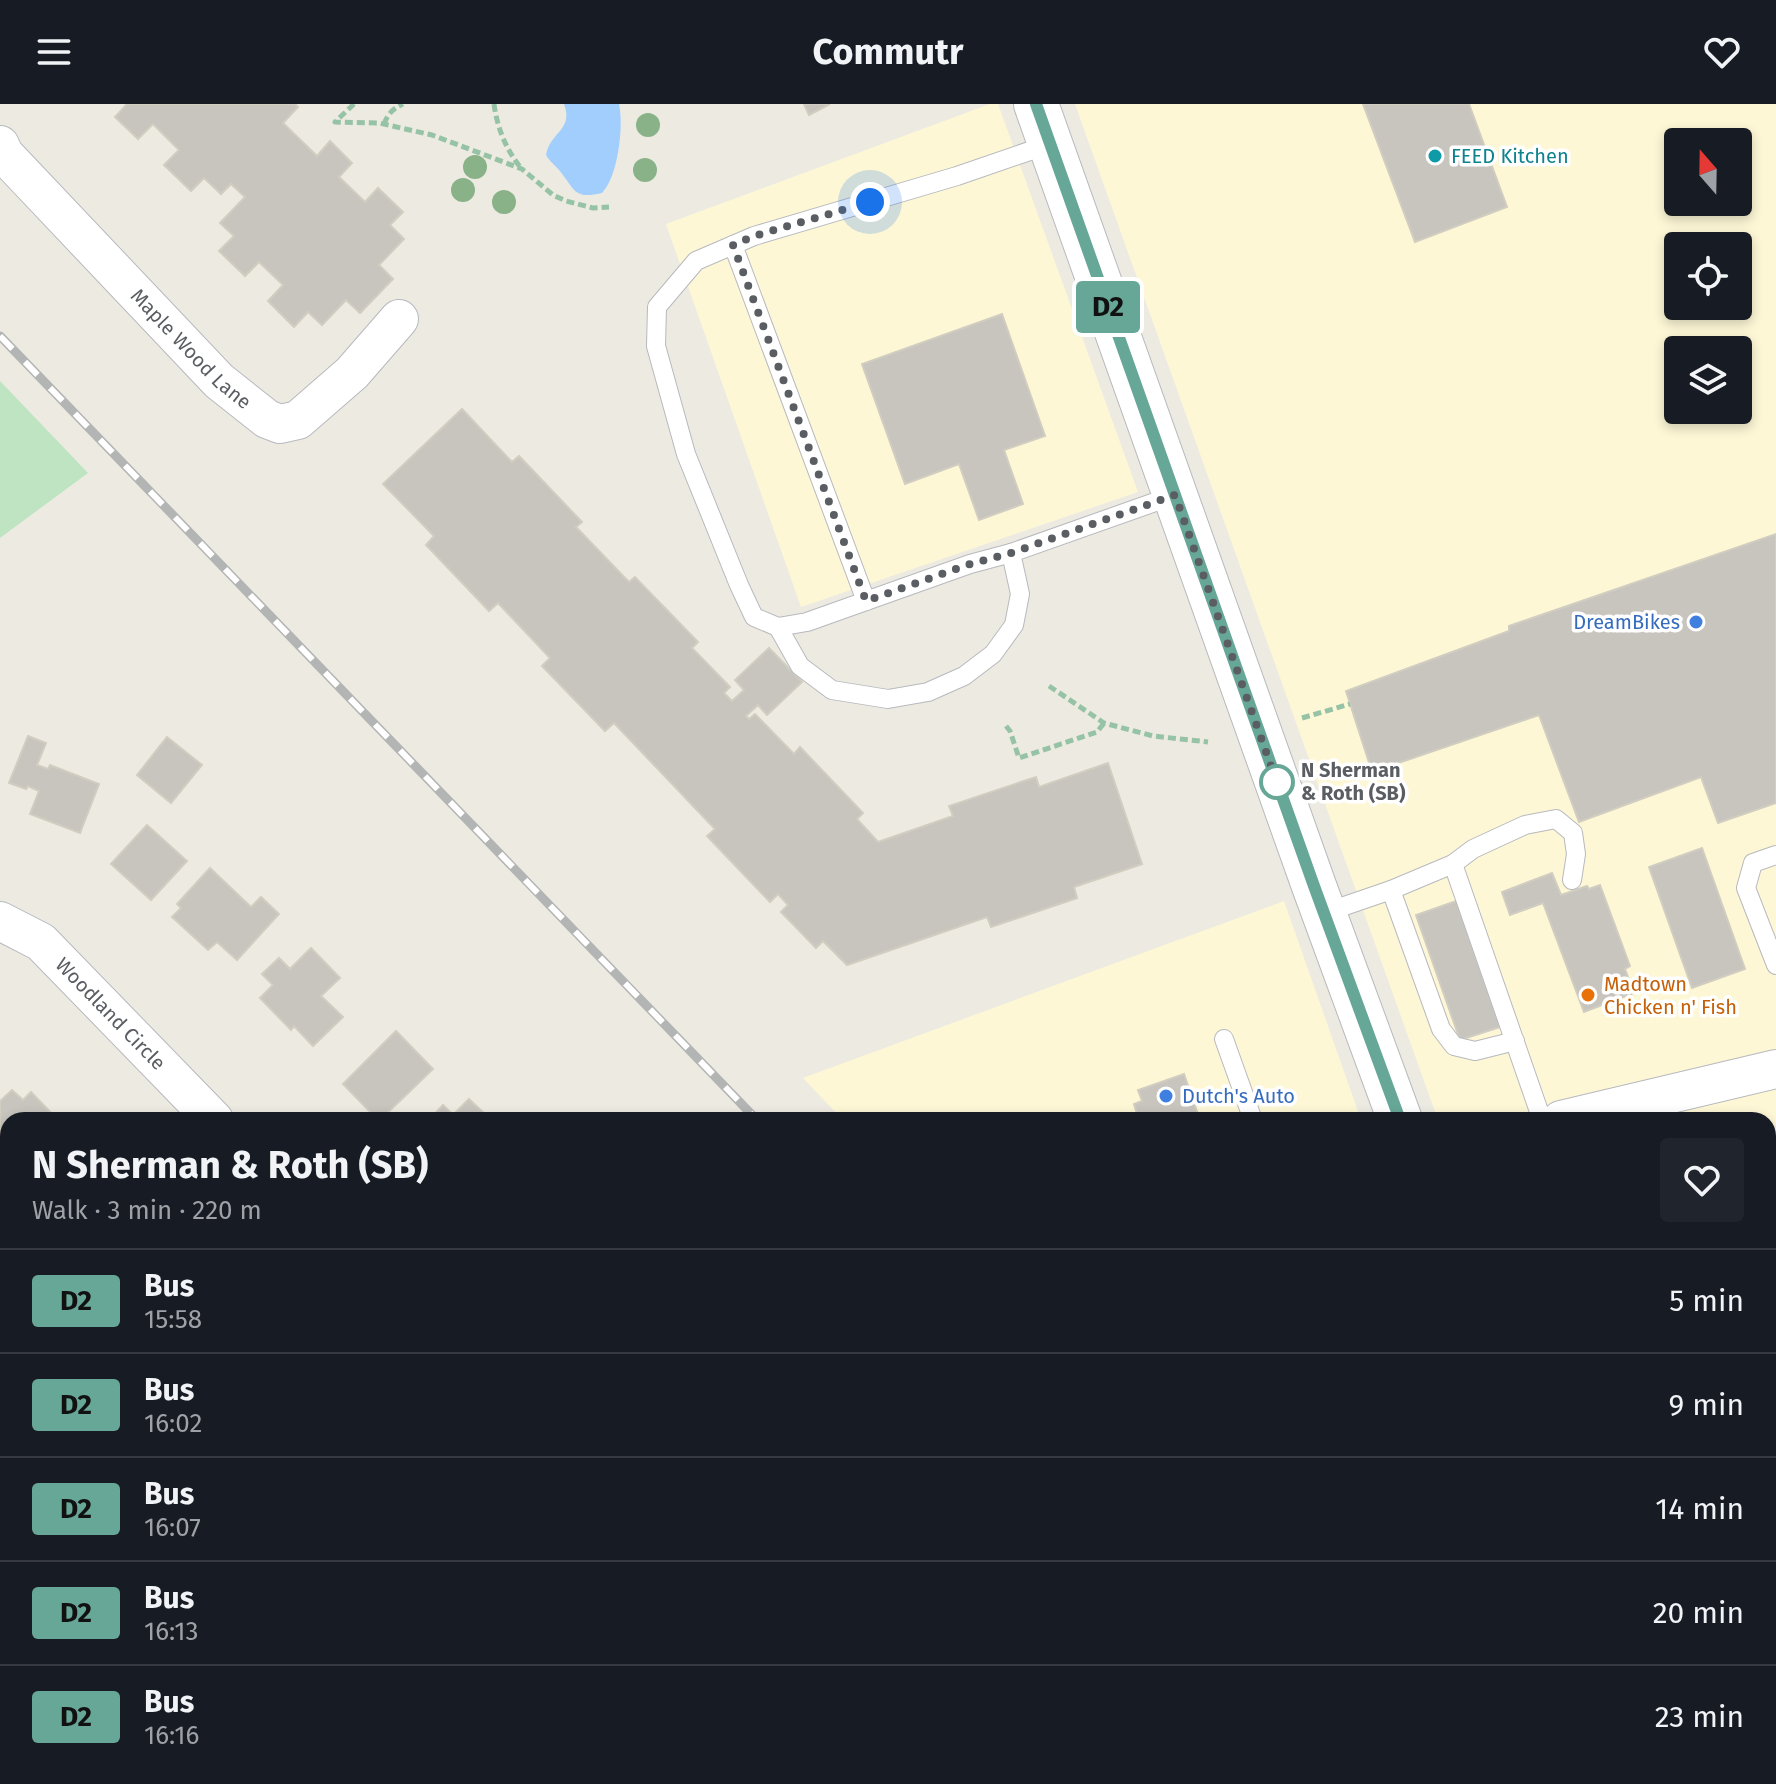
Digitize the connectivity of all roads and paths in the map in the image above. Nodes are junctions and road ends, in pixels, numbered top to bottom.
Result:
1 (354, 104) edge
2 (403, 104) edge
3 (494, 104) edge
4 (384, 124) junction
5 (1043, 124) edge
6 (0, 145) edge
7 (522, 169) junction
8 (609, 207) dead end
9 (733, 245) junction
10 (399, 319) dead end
11 (1175, 495) junction
12 (1011, 553) junction
13 (866, 601) junction
14 (778, 627) junction
15 (1049, 686) dead end
16 (1350, 704) dead end
17 (1302, 718) dead end
18 (1104, 723) junction
19 (1006, 726) dead end
20 (1208, 742) dead end
21 (1776, 855) edge
22 (1453, 864) junction
23 (1572, 880) dead end
24 (1391, 890) junction
25 (1324, 913) junction
26 (0, 921) edge
27 (1776, 965) edge
28 (1224, 1039) dead end
29 (1515, 1041) junction
30 (1776, 1069) edge
31 (206, 1112) edge
32 (1250, 1112) edge
33 (1397, 1112) edge
34 (1539, 1112) edge
35 (1595, 1112) edge

1 - 4 path
2 - 4 path
3 - 7 path
4 - 7 path
5 - 9 lane
5 - 11 street
6 - 10 street, Maple Wood Lane
7 - 8 path
9 - 13 lane
9 - 14 lane
11 - 12 lane
11 - 25 street
12 - 13 lane
12 - 14 lane
13 - 14 lane
15 - 18 path
16 - 17 path
18 - 19 path
18 - 20 path
21 - 27 lane
22 - 23 lane
22 - 24 lane
22 - 29 lane
24 - 25 lane
24 - 29 lane
25 - 33 street
26 - 31 street, Woodland Circle
28 - 32 lane
29 - 34 lane
30 - 35 street

